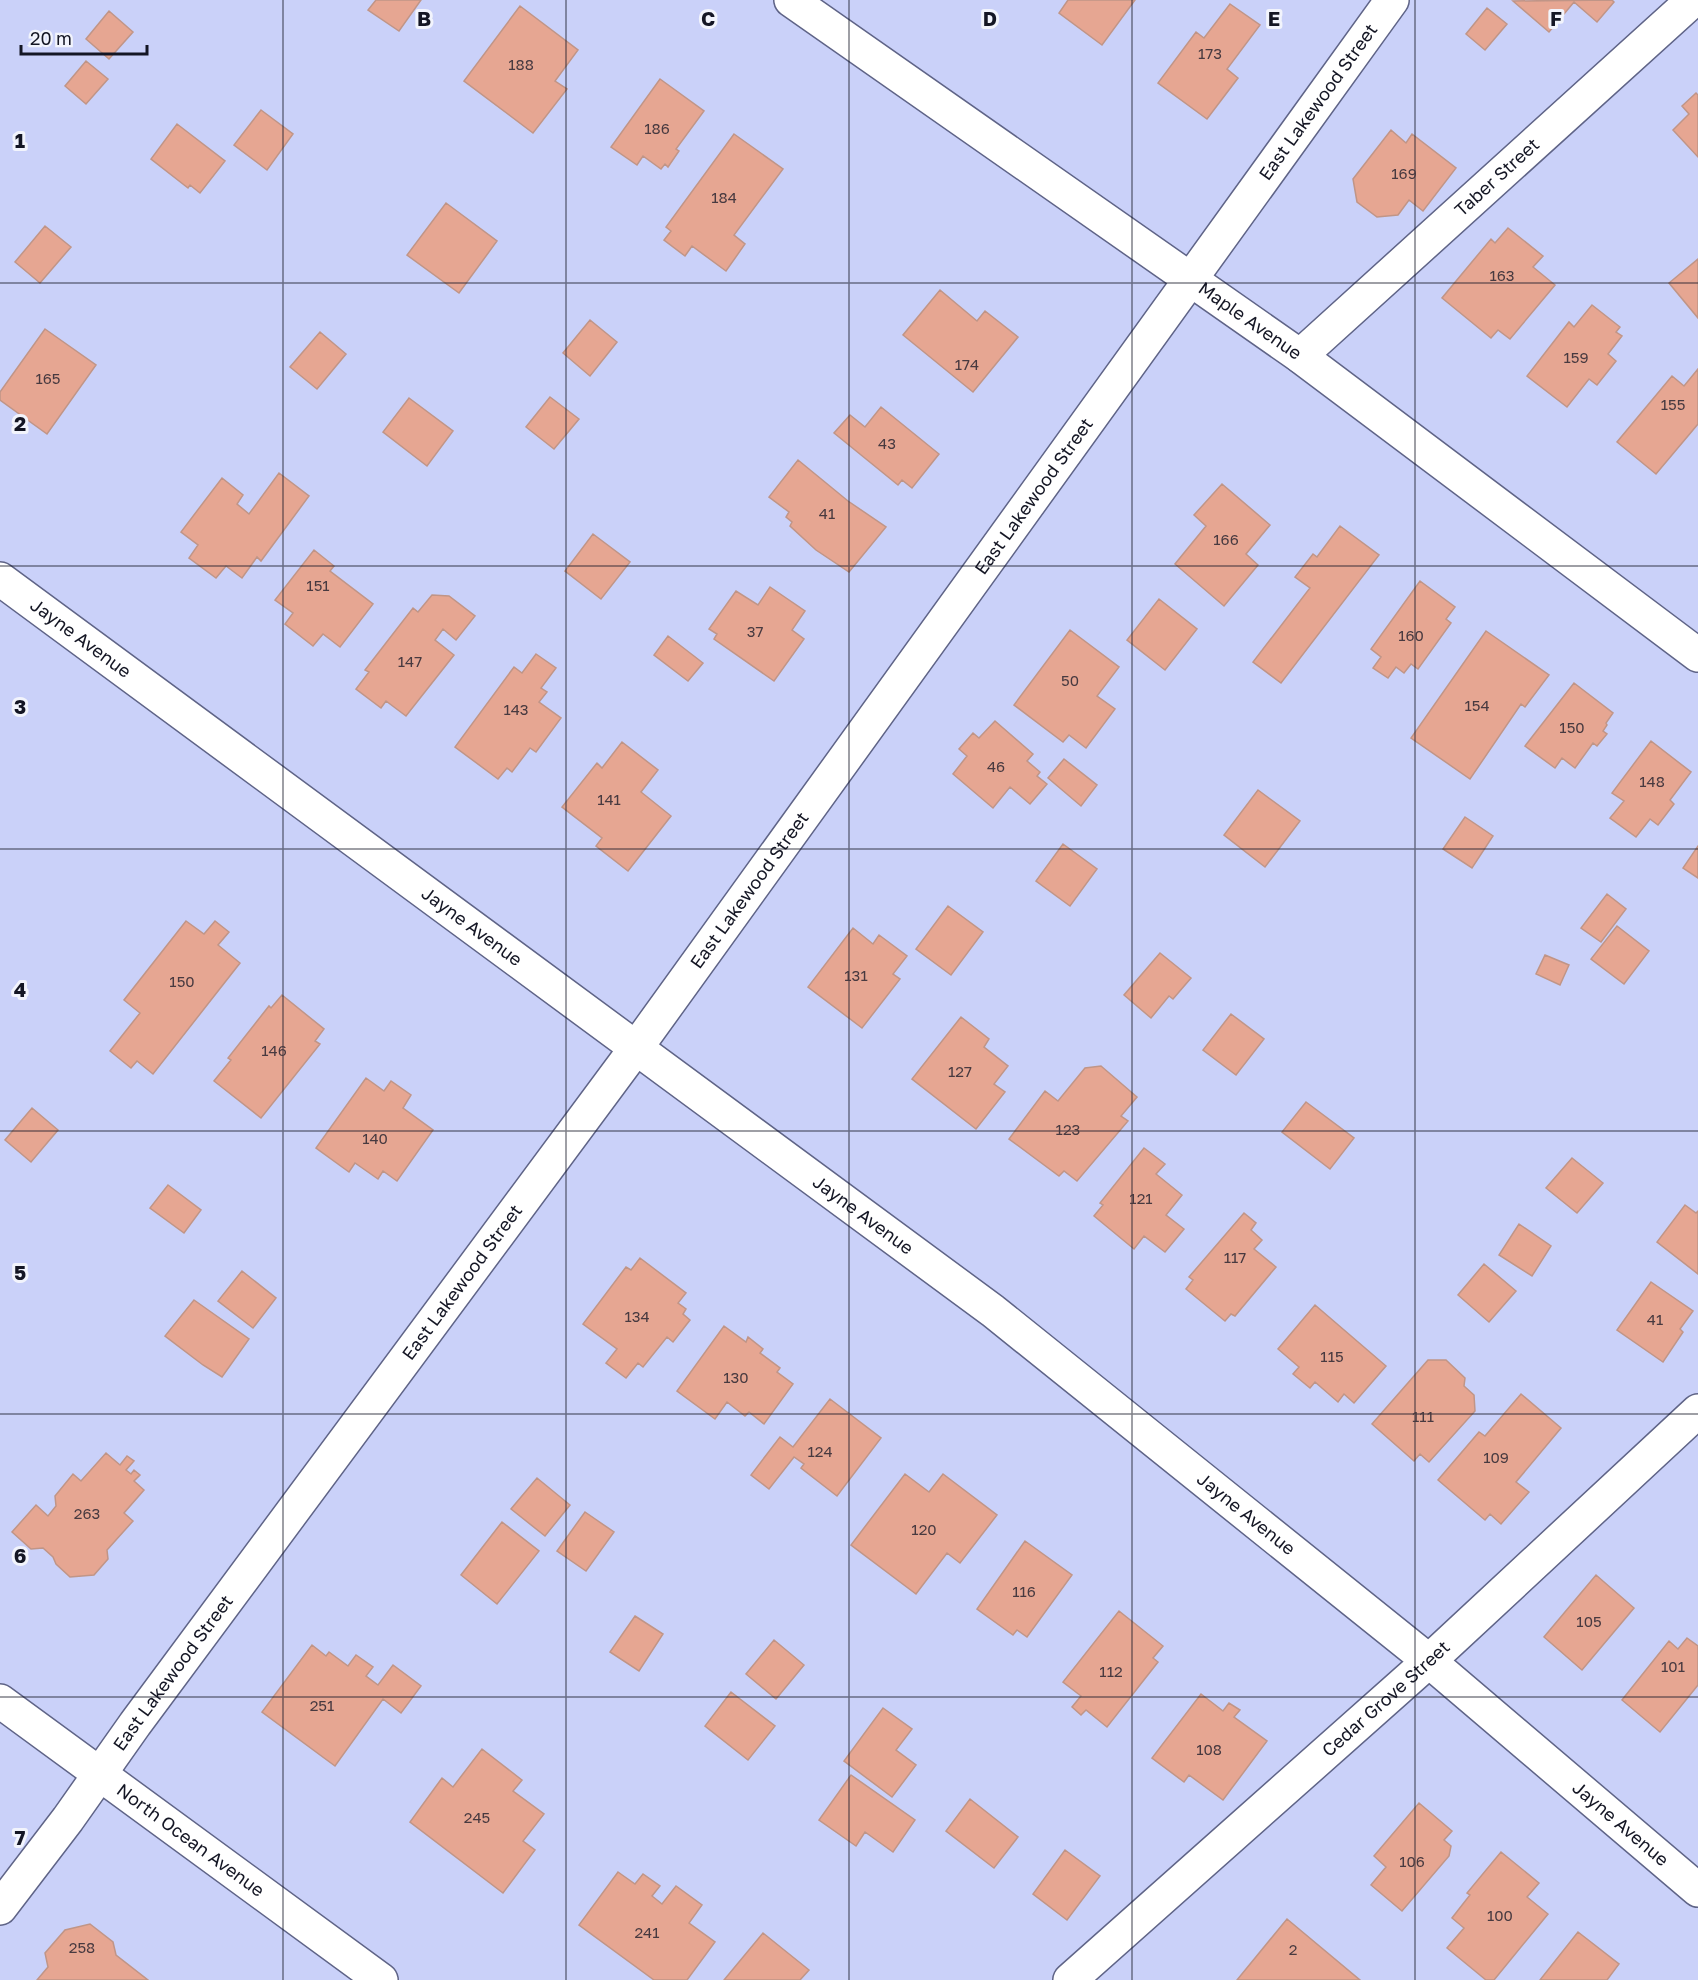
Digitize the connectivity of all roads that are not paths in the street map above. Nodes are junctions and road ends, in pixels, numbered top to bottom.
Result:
1 (791, 0) edge
2 (1392, 0) edge
3 (1693, 0) edge
4 (1190, 278) junction
5 (1300, 356) junction
6 (0, 579) edge
7 (1698, 655) edge
8 (636, 1048) junction
9 (1698, 1411) edge
10 (1429, 1661) junction
11 (0, 1701) edge
12 (99, 1774) junction
13 (1698, 1890) edge
14 (0, 1908) edge
15 (381, 1980) edge
16 (1070, 1980) edge

1 - 4 street, Maple Avenue
2 - 4 street, East Lakewood Street
3 - 5 street, Taber Street
4 - 5 street, Maple Avenue
4 - 8 street, East Lakewood Street
5 - 7 street, Maple Avenue
6 - 8 street, Jayne Avenue
8 - 10 street, Jayne Avenue
8 - 12 street, East Lakewood Street
9 - 10 street, Cedar Grove Street
10 - 13 street, Jayne Avenue
10 - 16 street, Cedar Grove Street
11 - 12 street, North Ocean Avenue
12 - 14 street, East Lakewood Street
12 - 15 street, North Ocean Avenue

